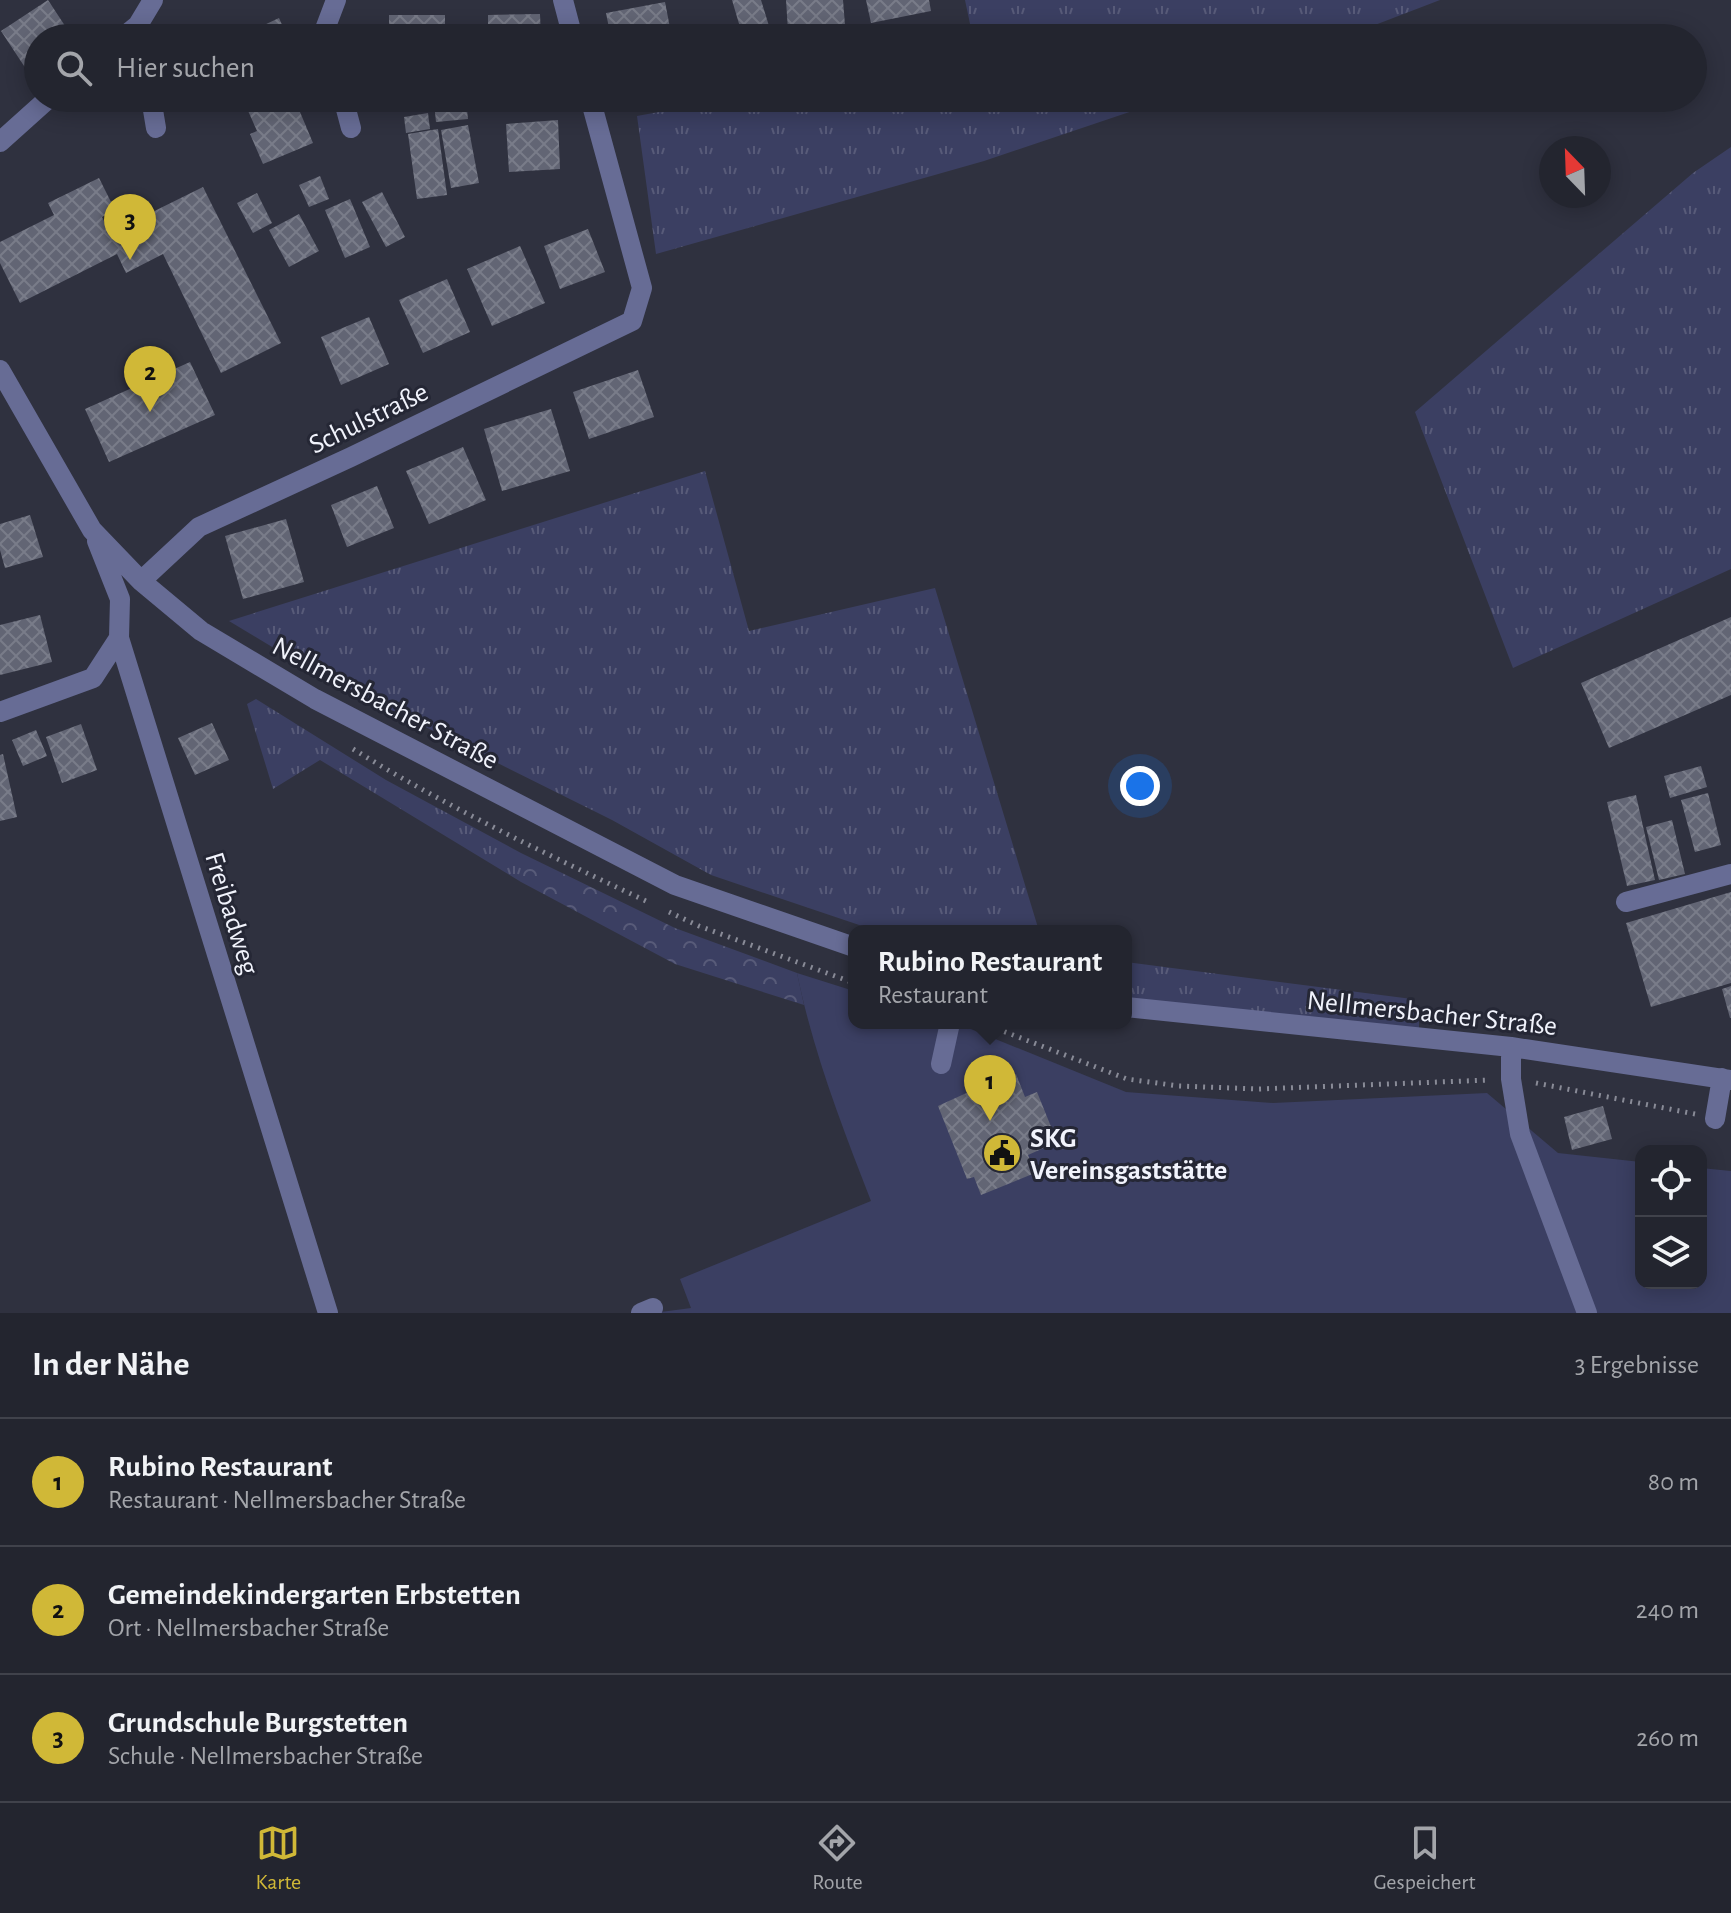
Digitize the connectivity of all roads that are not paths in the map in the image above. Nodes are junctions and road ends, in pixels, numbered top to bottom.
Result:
1 (153, 0) edge
2 (336, 0) edge
3 (563, 0) edge
4 (139, 24) edge
5 (327, 24) edge
6 (569, 24) edge
7 (33, 112) edge
8 (153, 112) edge
9 (347, 112) edge
10 (594, 112) edge
11 (156, 128) dead end
12 (351, 128) dead end
13 (0, 142) edge
14 (0, 370) edge
15 (92, 530) junction
16 (141, 581) junction
17 (119, 638) junction
18 (0, 712) edge
19 (1731, 874) edge
20 (1626, 902) dead end
21 (848, 945) edge
22 (1132, 1008) edge
23 (949, 1029) edge
24 (1511, 1047) junction
25 (941, 1064) dead end
26 (1727, 1079) edge
27 (1715, 1119) road end
28 (328, 1313) edge
29 (1587, 1313) edge

1 - 4 street
2 - 5 street
3 - 6 street
7 - 13 street
8 - 11 street
9 - 12 street
10 - 16 street, Schulstraße
14 - 15 street, Nellmersbacher Straße
15 - 16 street, Nellmersbacher Straße
15 - 17 street, Freibadweg
16 - 21 street, Nellmersbacher Straße
17 - 18 street
17 - 28 street, Freibadweg
19 - 20 street
22 - 24 street, Nellmersbacher Straße
23 - 25 street
24 - 26 street, Nellmersbacher Straße
24 - 29 street
26 - 27 street

